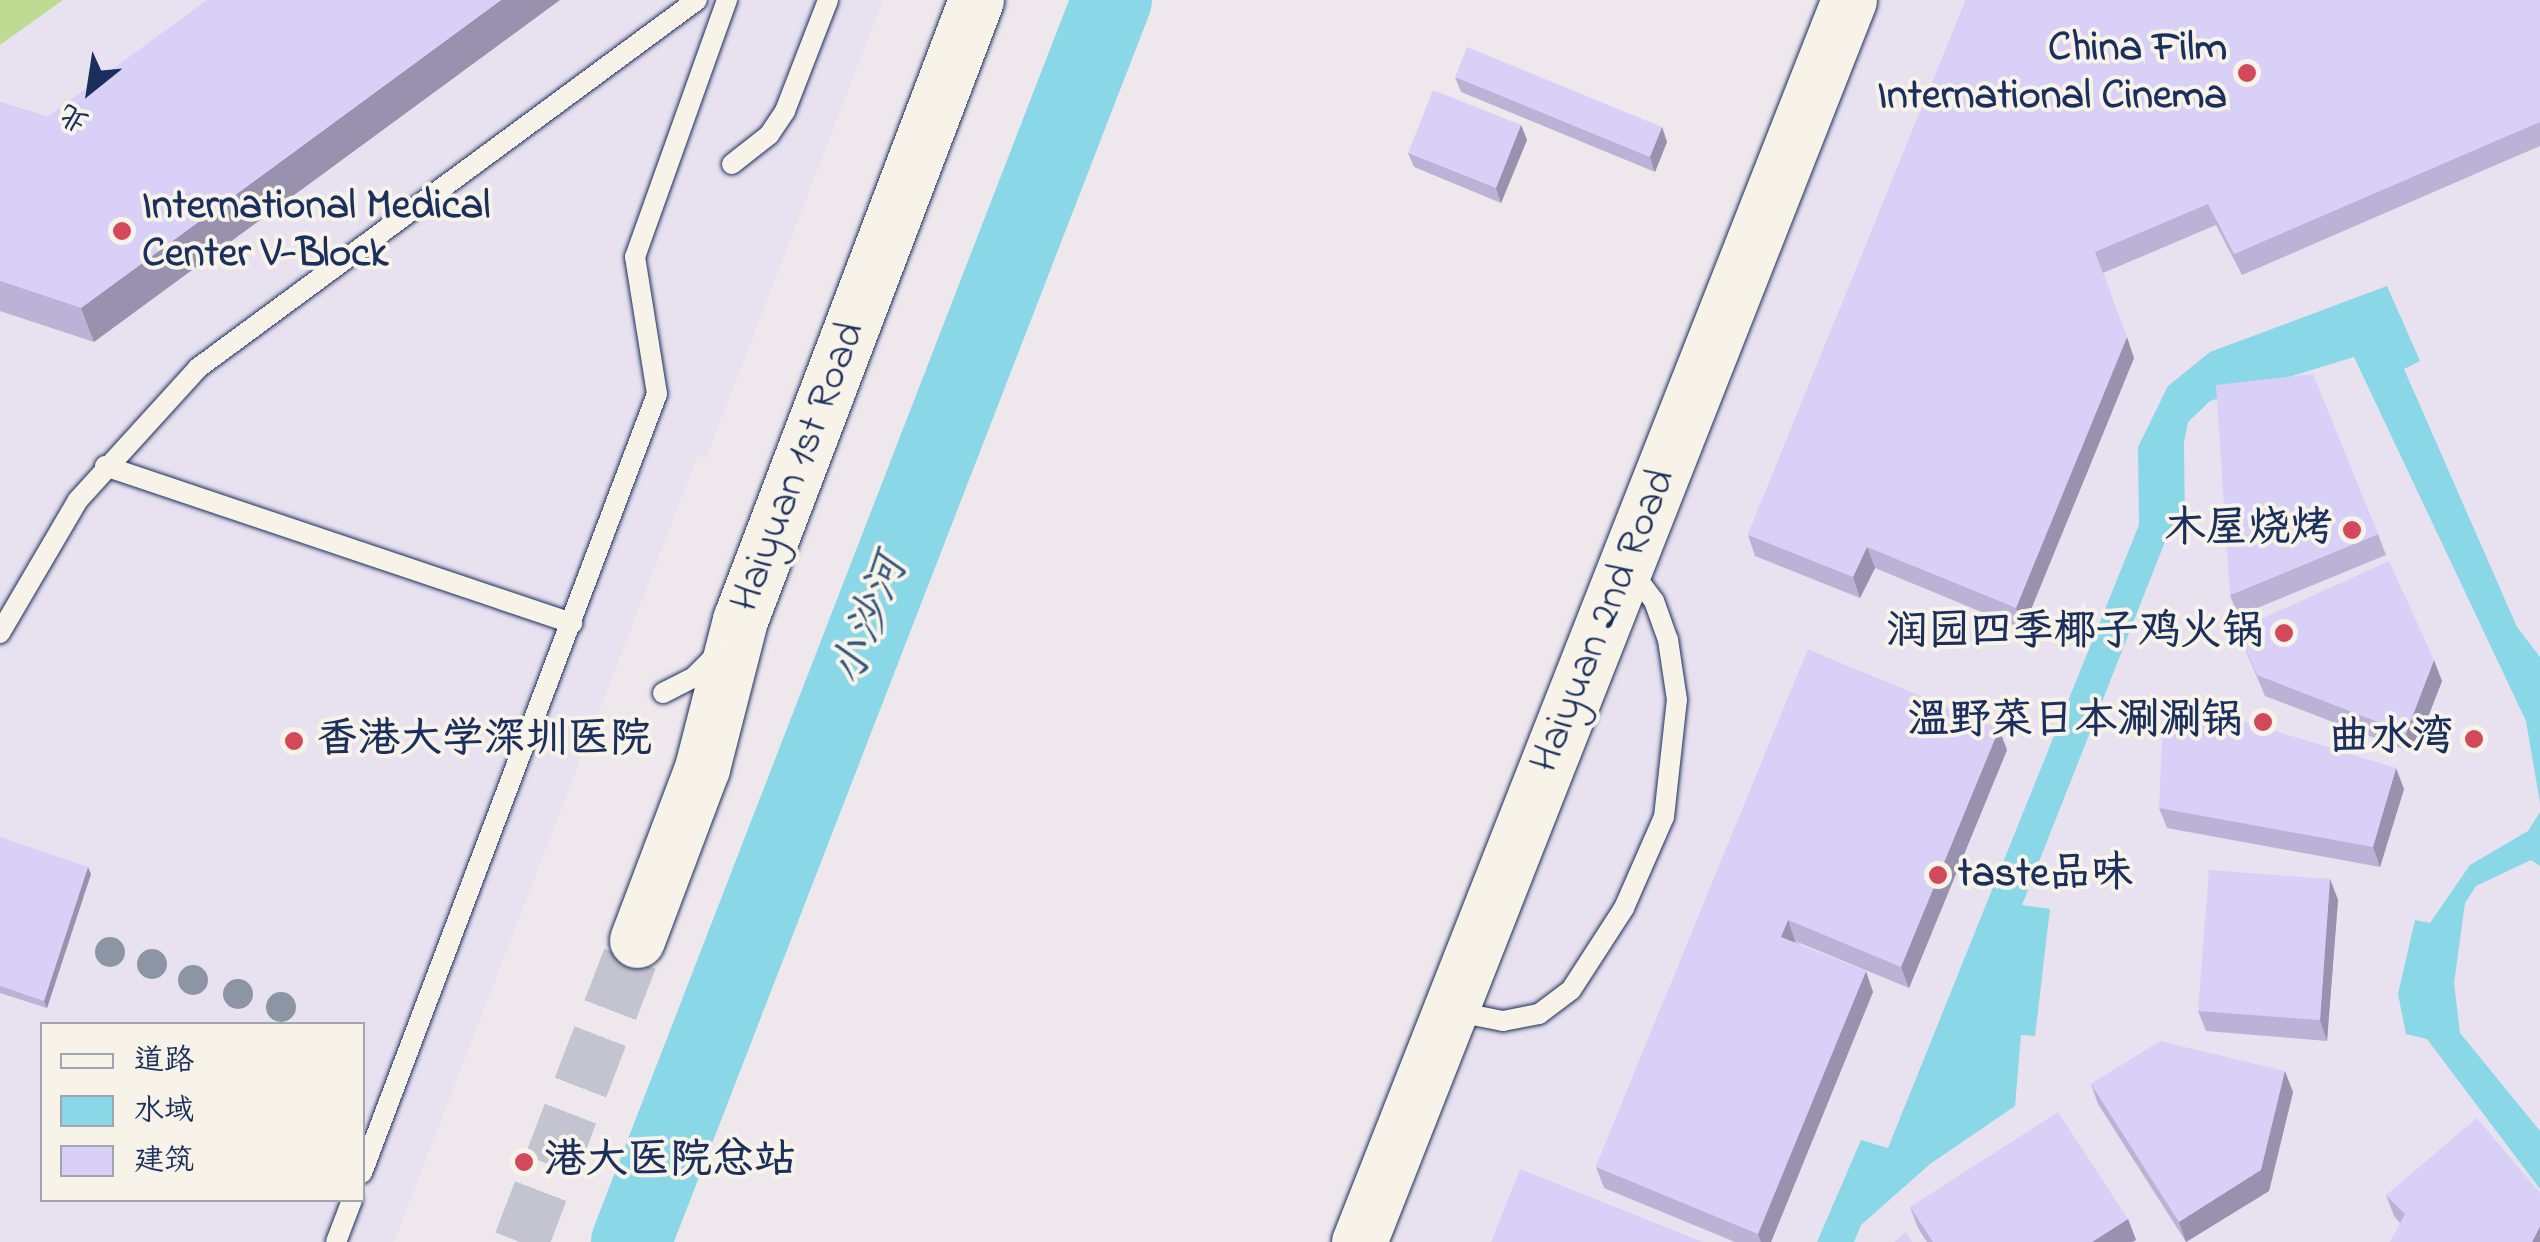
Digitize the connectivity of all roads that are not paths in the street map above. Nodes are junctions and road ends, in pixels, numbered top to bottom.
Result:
1 (697, 0) edge
2 (726, 0) edge
3 (828, 0) edge
4 (976, 0) edge
5 (1849, 0) edge
6 (732, 164) dead end
7 (105, 466) junction
8 (1626, 564) junction
9 (740, 620) junction
10 (572, 623) junction
11 (0, 633) edge
12 (663, 693) dead end
13 (637, 940) tunnel mouth
14 (1450, 1010) junction
15 (365, 1166) edge
16 (351, 1202) edge
17 (336, 1242) edge
18 (1359, 1242) edge

1 - 7 lane
2 - 10 lane
3 - 6 lane
4 - 9 street, Haiyuan 1st Road
5 - 8 street, Haiyuan 2nd Road
7 - 10 lane
7 - 11 lane
8 - 14 street, Haiyuan 2nd Road
8 - 14 lane
9 - 12 lane
9 - 13 street, Haiyuan 1st Road
10 - 15 lane
14 - 18 street, Haiyuan 2nd Road
16 - 17 lane

